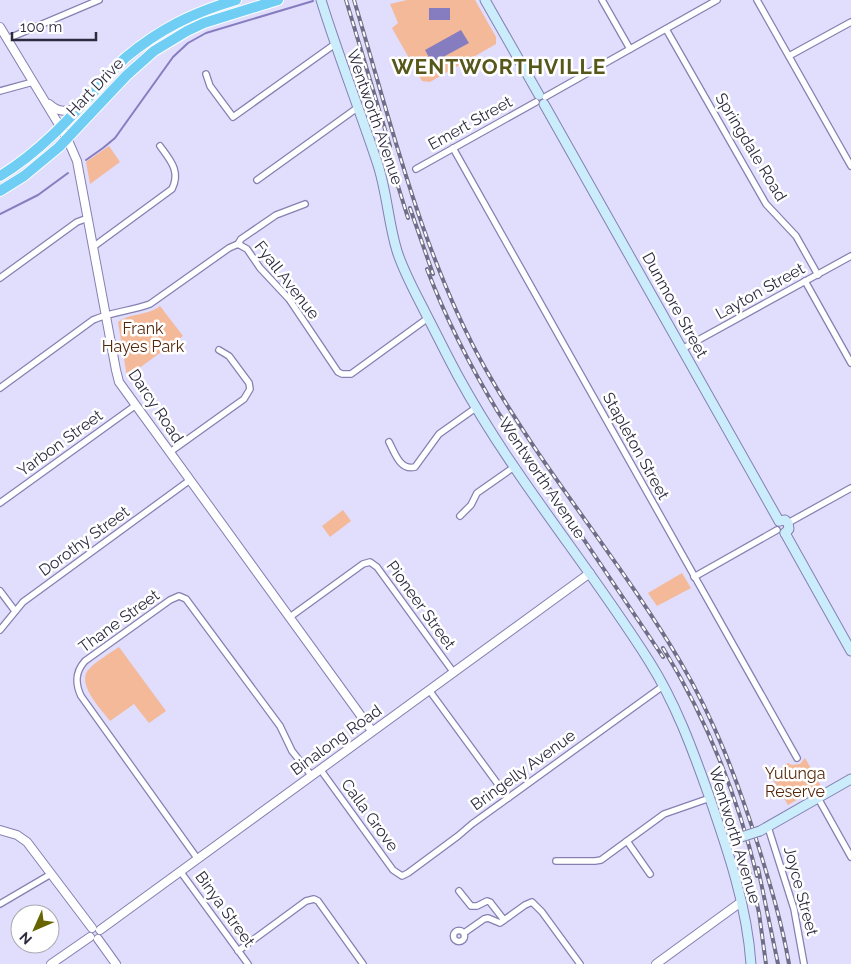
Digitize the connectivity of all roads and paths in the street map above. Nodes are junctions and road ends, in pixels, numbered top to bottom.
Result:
1 (99, 0) edge
2 (236, 0) edge
3 (278, 0) edge
4 (321, 0) edge
5 (485, 0) edge
6 (602, 0) edge
7 (718, 0) edge
8 (757, 0) edge
9 (851, 22) edge
10 (0, 27) edge
11 (666, 29) junction
12 (7, 39) junction
13 (334, 44) junction
14 (630, 49) junction
15 (789, 56) junction
16 (206, 74) dead end
17 (33, 82) junction
18 (0, 91) edge
19 (541, 99) junction
20 (44, 100) junction
21 (80, 107) junction
22 (357, 108) junction
23 (61, 128) junction
24 (67, 138) junction
25 (160, 146) dead end
26 (453, 148) junction
27 (851, 166) edge
28 (416, 169) dead end
29 (0, 176) edge
30 (257, 180) dead end
31 (0, 191) edge
32 (305, 204) dead end
33 (88, 218) junction
34 (238, 244) junction
35 (93, 247) junction
36 (851, 256) edge
37 (818, 275) junction
38 (0, 278) edge
39 (805, 281) junction
40 (106, 315) junction
41 (428, 318) junction
42 (682, 349) junction
43 (219, 350) dead end
44 (851, 363) edge
45 (0, 388) edge
46 (136, 405) junction
47 (477, 407) junction
48 (388, 442) dead end
49 (170, 452) junction
50 (514, 467) junction
51 (190, 480) junction
52 (851, 488) edge
53 (0, 503) edge
54 (460, 516) dead end
55 (782, 526) junction
56 (590, 573) junction
57 (694, 577) junction
58 (0, 591) edge
59 (15, 611) junction
60 (290, 617) junction
61 (0, 630) edge
62 (851, 651) edge
63 (454, 673) junction
64 (663, 686) junction
65 (429, 690) junction
66 (372, 731) junction
67 (797, 758) dead end
68 (320, 769) junction
69 (311, 775) junction
70 (851, 779) edge
71 (508, 798) junction
72 (710, 798) junction
73 (818, 798) junction
74 (764, 829) junction
75 (0, 830) edge
76 (627, 841) junction
77 (724, 842) junction
78 (851, 857) edge
79 (197, 858) junction
80 (556, 861) dead end
81 (180, 871) junction
82 (51, 874) junction
83 (650, 874) dead end
84 (400, 876) joint
85 (459, 891) dead end
86 (741, 902) junction
87 (0, 904) edge
88 (504, 920) junction
89 (95, 933) junction
90 (464, 933) dead end
91 (238, 951) junction
92 (51, 964) edge
93 (116, 964) edge
94 (248, 964) edge
95 (363, 964) edge
96 (580, 964) edge
97 (656, 964) edge
98 (751, 964) edge
99 (804, 964) edge

1 - 12 street
2 - 21 highway, Hart Drive
3 - 24 highway, Hart Drive
4 - 13 main road, Wentworth Avenue
5 - 19 main road, Dunmore Street
6 - 14 street
7 - 11 street, Emert Street
8 - 15 street
9 - 15 street
10 - 12 street, Darcy Road
11 - 14 street, Emert Street
11 - 37 street, Springdale Road
12 - 17 street, Darcy Road
13 - 16 street
13 - 22 main road, Wentworth Avenue
14 - 19 street, Emert Street
15 - 27 street
17 - 18 street
17 - 20 street, Darcy Road
19 - 26 street, Emert Street
19 - 42 main road, Dunmore Street
20 - 21 street
20 - 23 street, Darcy Road
21 - 23 highway, Hart Drive
22 - 30 street
22 - 41 main road, Wentworth Avenue
23 - 24 street, Darcy Road
23 - 29 highway, Hart Drive
24 - 31 highway, Hart Drive
24 - 33 street, Darcy Road
25 - 35 street
26 - 28 street, Emert Street
26 - 57 street, Stapleton Street
32 - 34 street
33 - 35 street, Darcy Road
33 - 38 street
34 - 40 street, Fyall Avenue
34 - 41 street, Fyall Avenue
35 - 40 street, Darcy Road
36 - 37 street, Layton Street
37 - 39 street, Layton Street
39 - 42 street, Layton Street
39 - 44 street
40 - 45 street, Fyall Avenue
40 - 46 street, Darcy Road
41 - 47 main road, Wentworth Avenue
42 - 55 main road, Dunmore Street
43 - 49 street
46 - 49 street, Darcy Road
46 - 53 street, Yarbon Street
47 - 48 street
47 - 50 main road, Wentworth Avenue
49 - 51 street, Darcy Road
50 - 54 street
50 - 56 main road, Wentworth Avenue
51 - 59 street, Dorothy Street
51 - 60 street, Darcy Road
52 - 55 street
55 - 57 street
55 - 62 main road, Dunmore Street
56 - 63 street, Binalong Road
56 - 64 main road, Wentworth Avenue
57 - 67 street, Stapleton Street
58 - 59 street
59 - 61 street, Dorothy Street
60 - 63 street, Pioneer Street
60 - 66 street, Darcy Road
63 - 65 street, Binalong Road
64 - 71 street, Bringelly Avenue
64 - 72 main road, Wentworth Avenue
65 - 66 street, Binalong Road
65 - 71 street
66 - 68 street, Binalong Road
68 - 69 street, Binalong Road
68 - 84 street, Calla Grove
69 - 79 street, Binalong Road
69 - 79 street, Thane Street
70 - 73 main road
71 - 84 street, Bringelly Avenue
72 - 76 street
72 - 77 main road, Wentworth Avenue
73 - 74 main road
73 - 78 street
74 - 77 main road, bridge
74 - 99 street, Joyce Street
75 - 82 street
76 - 80 street
76 - 83 street
77 - 86 main road, Wentworth Avenue
79 - 81 street, Binalong Road
81 - 89 street, Binalong Road
81 - 91 street, Binya Street
82 - 87 street
82 - 89 street
85 - 88 street
86 - 97 street
86 - 98 main road, Wentworth Avenue
88 - 90 street
88 - 96 street
89 - 92 street, Binalong Road
89 - 93 street
91 - 94 street, Binya Street
91 - 95 street

